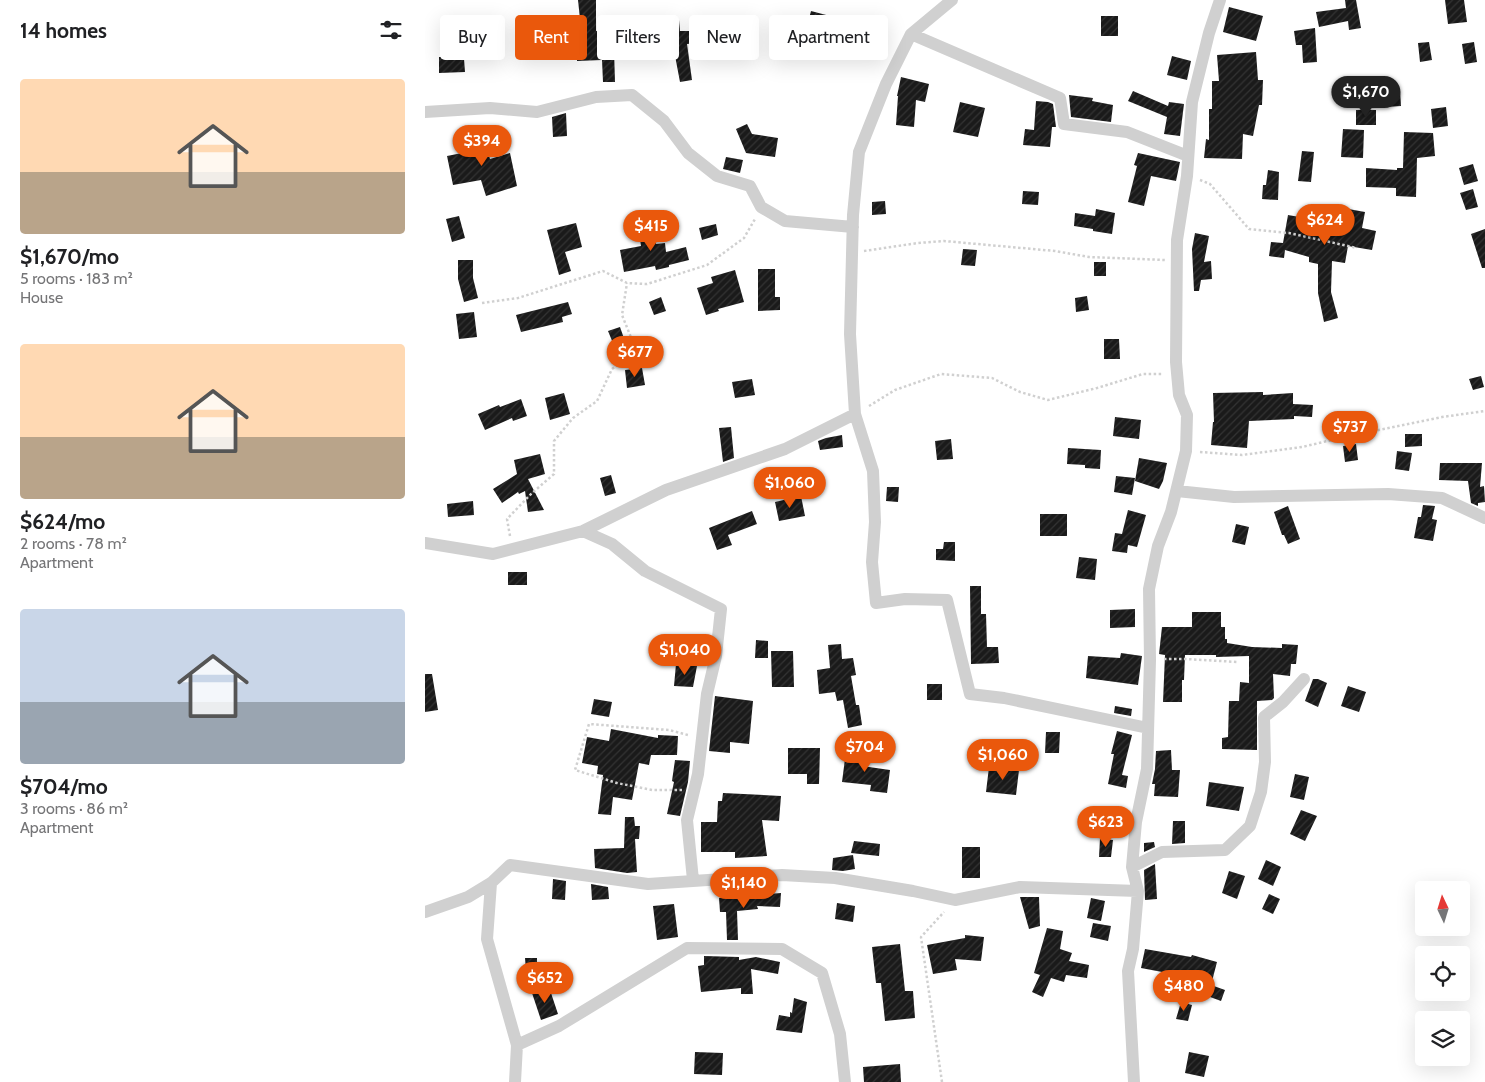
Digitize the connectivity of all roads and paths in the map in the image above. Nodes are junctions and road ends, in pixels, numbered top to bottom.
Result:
1 (952, 0) edge
2 (1220, 0) edge
3 (911, 34) junction
4 (425, 112) edge
5 (1188, 156) junction
6 (1187, 176) junction
7 (761, 207) junction
8 (853, 227) junction
9 (1357, 248) dead end
10 (853, 252) junction
11 (1176, 261) junction
12 (627, 283) junction
13 (482, 304) dead end
14 (1177, 374) junction
15 (1485, 411) edge
16 (855, 414) junction
17 (1186, 451) junction
18 (1177, 490) junction
19 (1485, 518) edge
20 (583, 531) junction
21 (425, 543) edge
22 (511, 550) junction
23 (1150, 660) junction
24 (1238, 662) dead end
25 (1305, 679) dead end
26 (1148, 728) junction
27 (702, 738) junction
28 (694, 790) junction
29 (1132, 867) junction
30 (693, 880) junction
31 (491, 883) junction
32 (1138, 892) junction
33 (955, 900) junction
34 (425, 912) edge
35 (517, 1045) junction
36 (515, 1082) edge
37 (845, 1082) edge
38 (942, 1082) edge
39 (1134, 1082) edge

1 - 3 street
2 - 5 street
3 - 5 street
3 - 8 street
4 - 7 street
5 - 6 street
6 - 9 path
6 - 11 street
7 - 8 street
7 - 12 path
8 - 10 street
10 - 11 path
10 - 16 street
11 - 14 street
12 - 13 path
12 - 22 path
14 - 16 path
14 - 17 street
15 - 17 path
16 - 20 street
16 - 26 street
17 - 18 street
18 - 19 street
18 - 23 street
20 - 22 street
20 - 27 street
21 - 22 street
23 - 24 path
23 - 26 street
25 - 29 street
26 - 29 street
27 - 28 street
27 - 28 path
28 - 30 street
29 - 32 street
30 - 31 street
30 - 33 street
31 - 34 street
31 - 35 street
32 - 33 street
32 - 39 street
33 - 38 path
35 - 36 street
35 - 37 street

